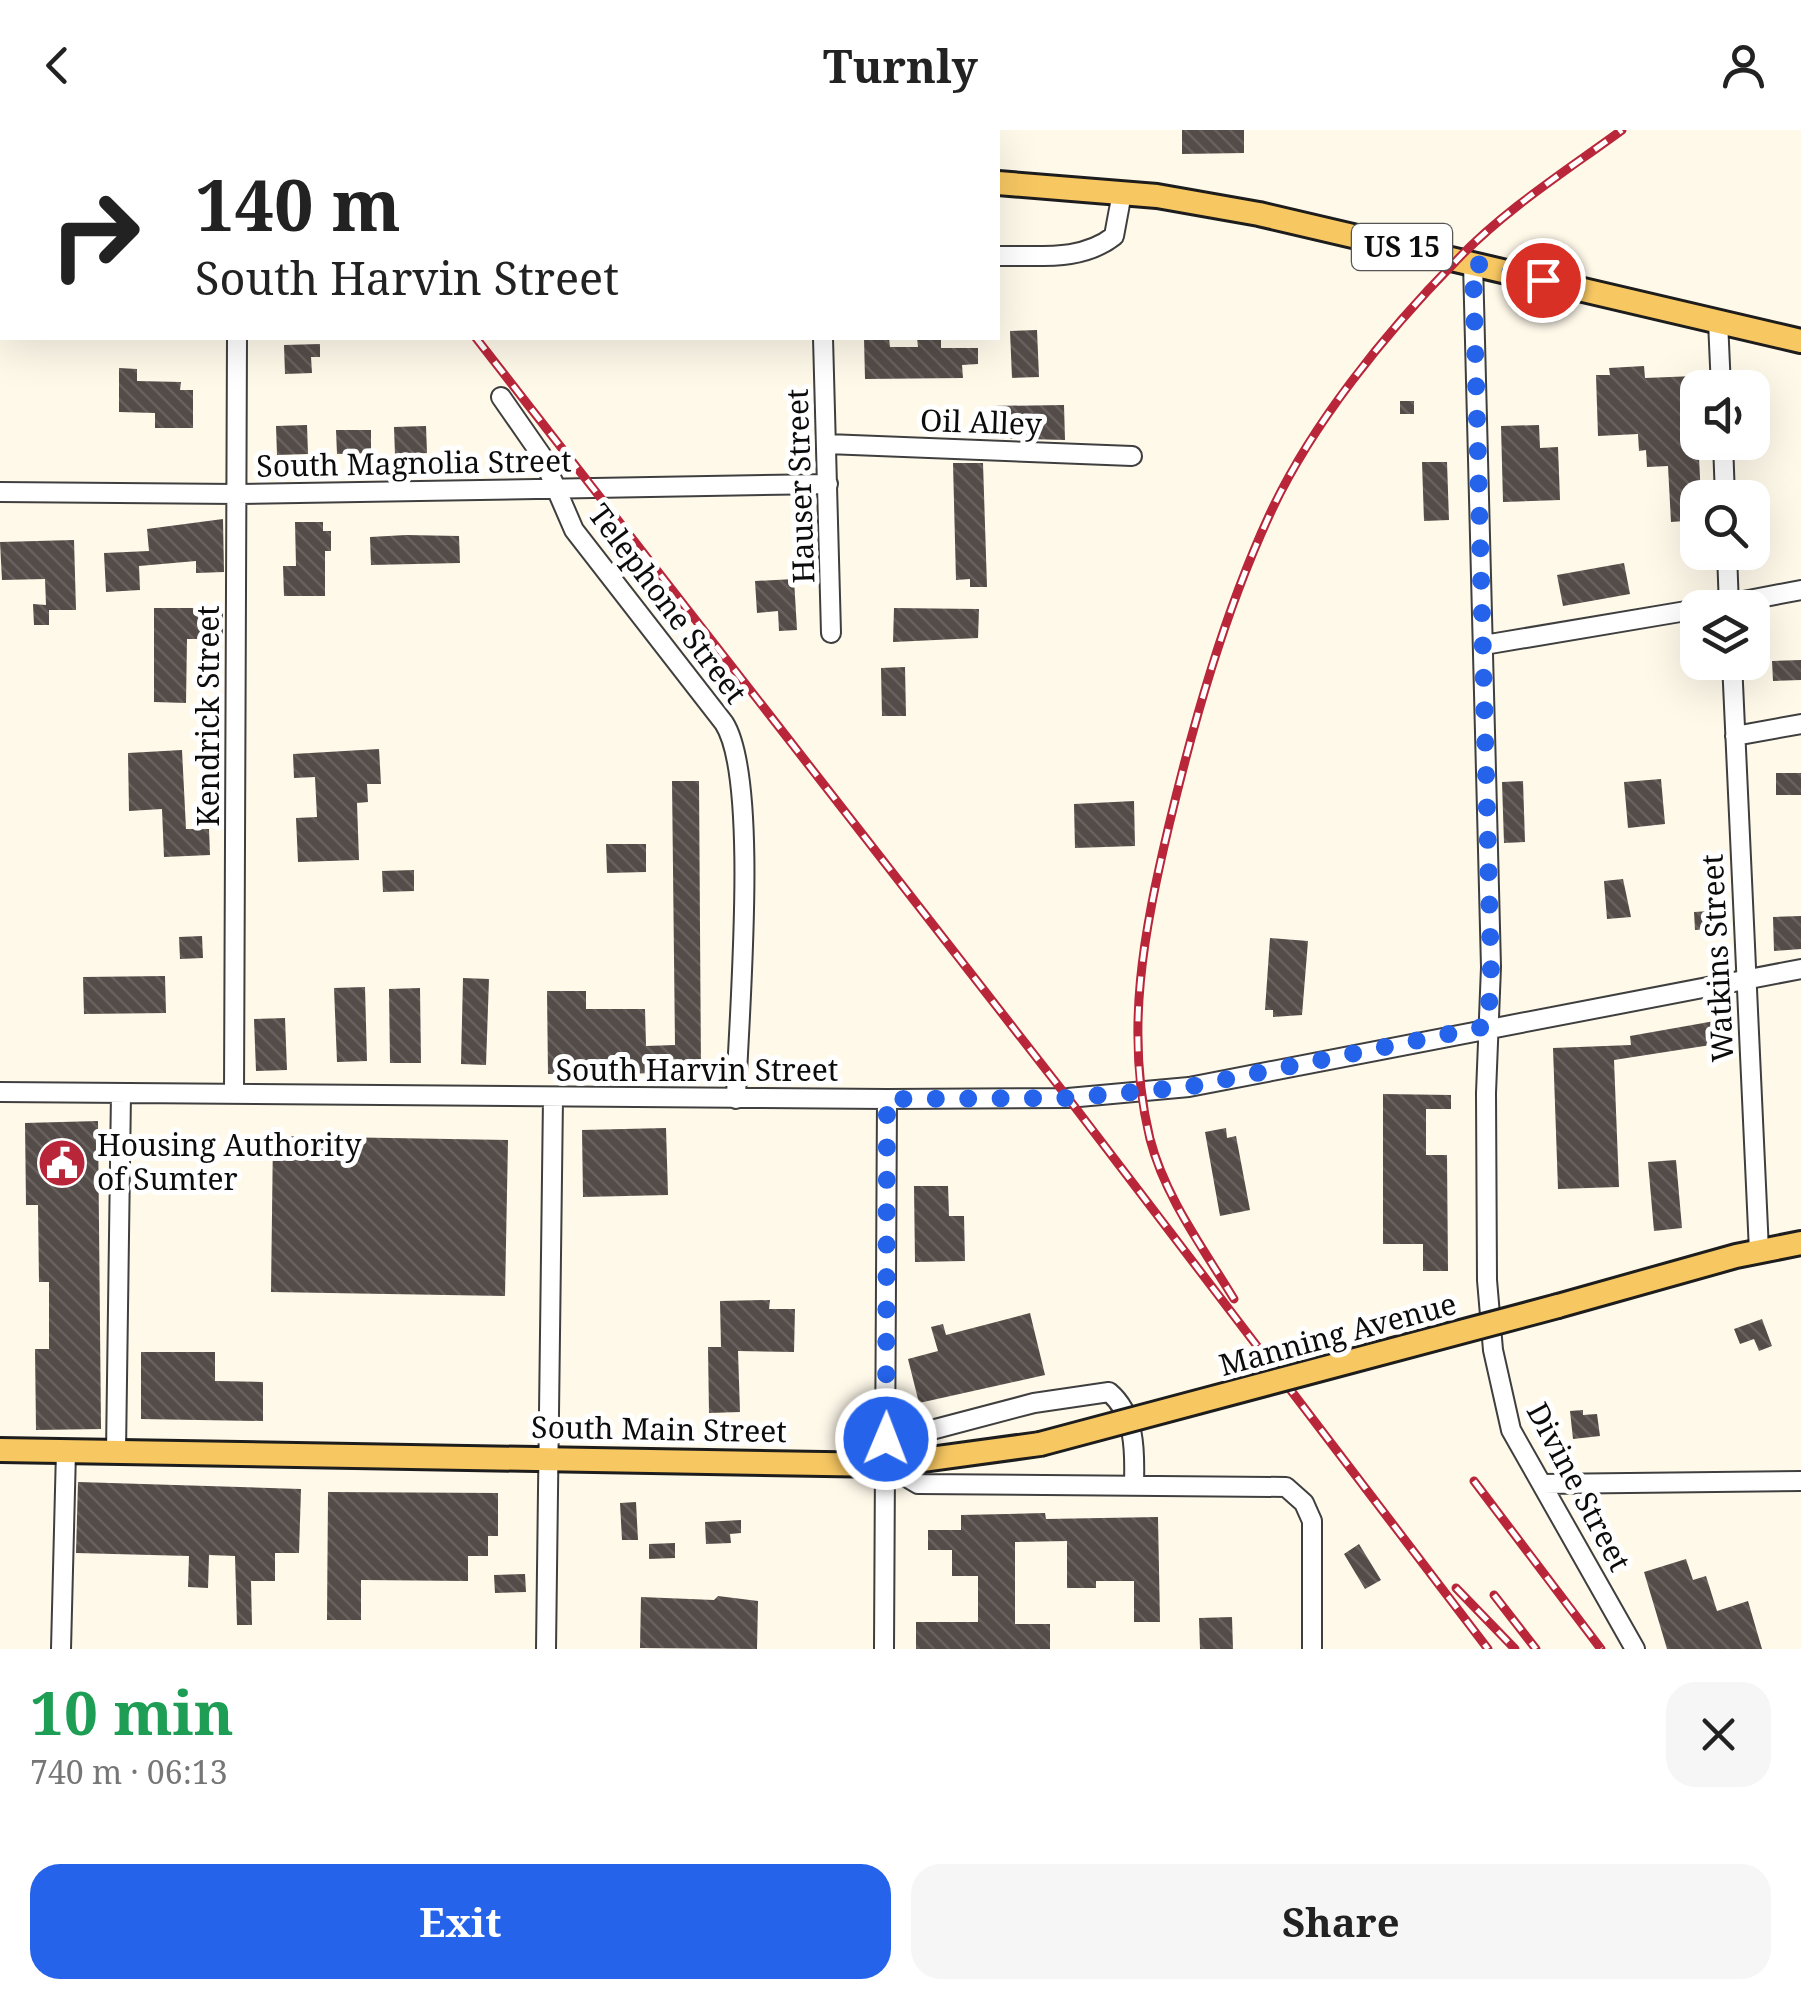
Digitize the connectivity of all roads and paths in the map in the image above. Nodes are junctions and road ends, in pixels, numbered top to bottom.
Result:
1 (1000, 183) edge
2 (1122, 193) junction
3 (1000, 256) edge
4 (1473, 263) junction
5 (1718, 321) junction
6 (237, 340) edge
7 (823, 340) edge
8 (1801, 341) edge
9 (1720, 370) edge
10 (502, 397) dead end
11 (827, 444) junction
12 (1132, 456) dead end
13 (828, 484) junction
14 (554, 489) junction
15 (0, 492) edge
16 (237, 494) junction
17 (1801, 590) edge
18 (1770, 597) edge
19 (1680, 612) edge
20 (831, 633) dead end
21 (1484, 645) junction
22 (1733, 680) edge
23 (1801, 724) edge
24 (1735, 736) junction
25 (1801, 969) edge
26 (1746, 978) junction
27 (1488, 1026) junction
28 (0, 1092) edge
29 (121, 1092) junction
30 (234, 1094) junction
31 (554, 1098) junction
32 (736, 1099) junction
33 (887, 1099) junction
34 (1801, 1243) edge
35 (1760, 1251) junction
36 (887, 1413) junction
37 (0, 1450) edge
38 (66, 1452) junction
39 (116, 1452) junction
40 (548, 1457) junction
41 (886, 1465) junction
42 (1801, 1481) edge
43 (1134, 1483) junction
44 (1542, 1484) junction
45 (61, 1649) edge
46 (546, 1649) edge
47 (884, 1649) edge
48 (1312, 1649) edge
49 (1635, 1649) edge

1 - 2 main road, US 15
2 - 3 street
2 - 4 main road, US 15
4 - 5 main road, US 15
4 - 21 street, Divine Street
5 - 8 main road, US 15
5 - 9 street
6 - 16 street, Kendrick Street
7 - 11 street, Hauser Street
10 - 14 street, Telephone Street
11 - 12 street, Oil Alley
11 - 13 street, Hauser Street
13 - 14 street, South Magnolia Street
13 - 20 street, Hauser Street
14 - 16 street, South Magnolia Street
14 - 32 street, Telephone Street
15 - 16 street, South Magnolia Street
16 - 30 street, Kendrick Street
17 - 18 street
19 - 21 street
21 - 27 street, Divine Street
22 - 24 street, Watkins Street
23 - 24 street
24 - 26 street, Watkins Street
25 - 26 street, South Harvin Street
26 - 27 street, South Harvin Street
26 - 35 street, Watkins Street
27 - 33 street, South Harvin Street
27 - 44 street, Divine Street
28 - 29 street, South Harvin Street
29 - 30 street, South Harvin Street
29 - 39 street
30 - 31 street, South Harvin Street
31 - 32 street, South Harvin Street
31 - 40 street
32 - 33 street, South Harvin Street
33 - 36 street
34 - 35 main road, Manning Avenue
35 - 41 main road, Manning Avenue, bridge
36 - 41 street
36 - 43 street
37 - 38 main road, South Main Street
38 - 39 main road, South Main Street
38 - 45 street
39 - 40 main road, South Main Street
40 - 41 main road, South Main Street
40 - 46 street
41 - 43 street, South Main Street
41 - 47 street
42 - 44 street
43 - 48 street, South Main Street
44 - 49 street, Divine Street

